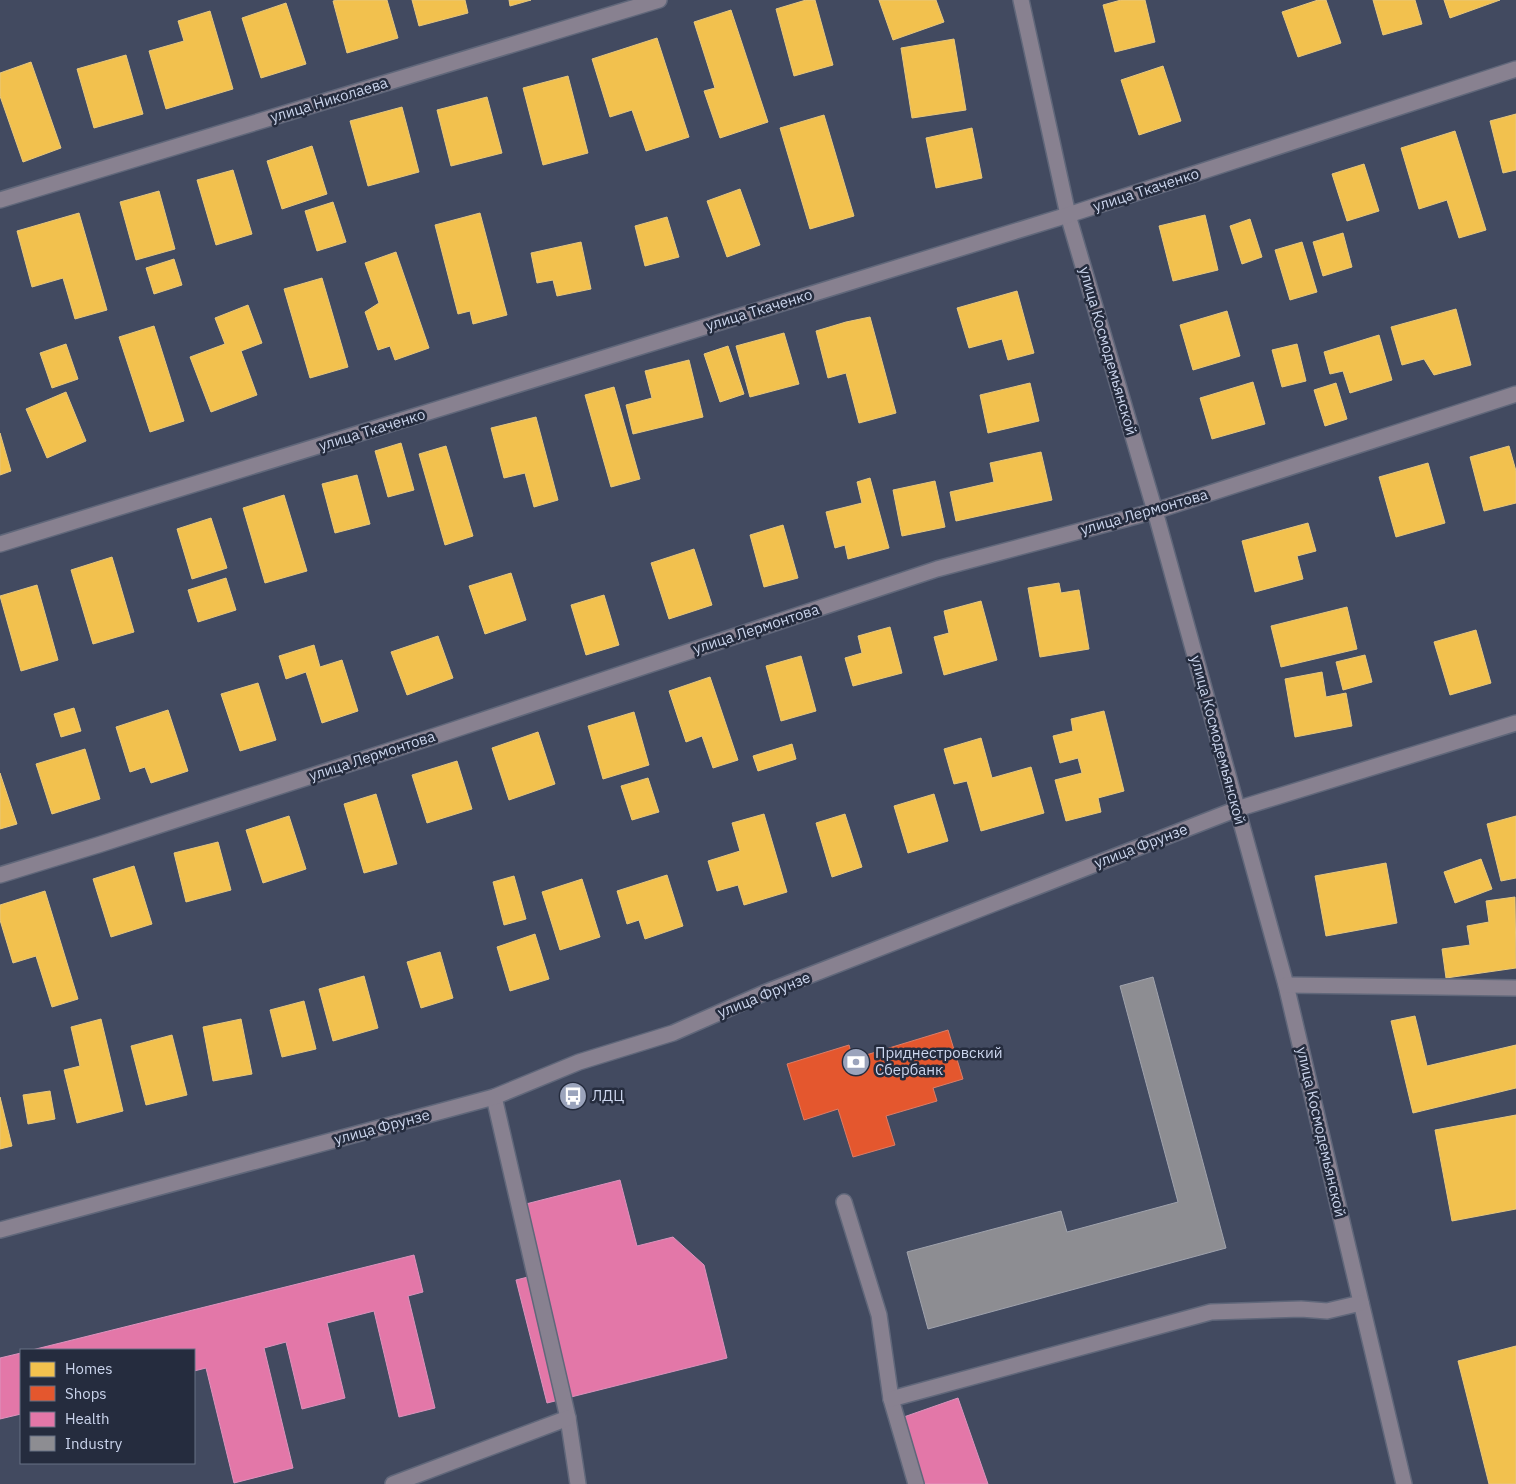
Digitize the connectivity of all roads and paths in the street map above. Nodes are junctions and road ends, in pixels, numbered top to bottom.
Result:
1 (659, 0) edge
2 (1021, 0) edge
3 (1516, 69) edge
4 (0, 200) edge
5 (1068, 215) junction
6 (1516, 394) edge
7 (1155, 511) junction
8 (0, 544) edge
9 (1516, 723) edge
10 (1237, 808) junction
11 (0, 875) edge
12 (1286, 985) junction
13 (1516, 988) edge
14 (494, 1097) junction
15 (844, 1202) dead end
16 (0, 1230) edge
17 (1361, 1303) junction
18 (891, 1399) junction
19 (568, 1418) junction
20 (394, 1484) edge
21 (578, 1484) edge
22 (916, 1484) edge
23 (1404, 1484) edge

1 - 4 street, улица Николаева
2 - 5 street, улица Космодемьянской
3 - 5 street, улица Ткаченко
5 - 7 street, улица Космодемьянской
5 - 8 street, улица Ткаченко
6 - 7 street, улица Лермонтова
7 - 10 street, улица Космодемьянской
7 - 11 street, улица Лермонтова
9 - 10 street, улица Фрунзе
10 - 12 street, улица Космодемьянской
10 - 14 street, улица Фрунзе
12 - 13 street
12 - 17 street, улица Космодемьянской
14 - 16 street, улица Фрунзе
14 - 19 street
15 - 18 street
17 - 18 street
17 - 23 street, улица Космодемьянской
18 - 22 street
19 - 20 street
19 - 21 street

